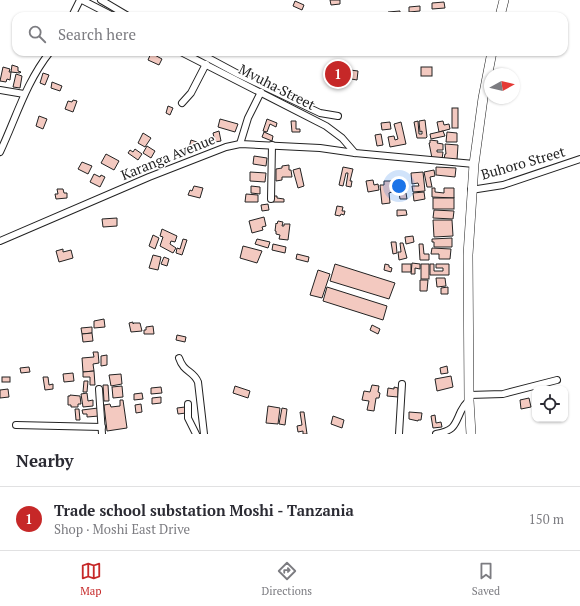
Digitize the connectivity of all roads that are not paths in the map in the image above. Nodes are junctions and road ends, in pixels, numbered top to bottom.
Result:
1 (81, 0) edge
2 (101, 0) edge
3 (504, 0) edge
4 (74, 12) edge
5 (105, 12) edge
6 (121, 12) edge
7 (501, 12) edge
8 (47, 56) edge
9 (190, 56) edge
10 (204, 56) edge
11 (491, 56) edge
12 (206, 64) junction
13 (0, 90) edge
14 (261, 92) junction
15 (24, 94) junction
16 (182, 103) dead end
17 (338, 116) dead end
18 (2, 143) edge
19 (240, 144) junction
20 (272, 145) junction
21 (0, 152) edge
22 (355, 154) junction
23 (580, 159) edge
24 (474, 164) junction
25 (472, 190) junction
26 (270, 199) dead end
27 (0, 241) edge
28 (179, 358) dead end
29 (557, 380) dead end
30 (402, 384) dead end
31 (100, 389) dead end
32 (469, 397) junction
33 (188, 404) dead end
34 (16, 426) dead end
35 (102, 431) edge
36 (196, 434) edge
37 (204, 434) edge
38 (399, 434) edge
39 (436, 434) edge
40 (471, 434) edge

1 - 4 street
1 - 5 street
2 - 6 street
3 - 7 highway
8 - 15 street
9 - 12 street, Mvuha Street
10 - 17 street
11 - 24 highway
12 - 14 street, Mvuha Street
12 - 16 street
13 - 15 street
14 - 19 street
14 - 22 street, Mvuha Street
15 - 18 street
18 - 21 street
19 - 20 street, Karanga Avenue
19 - 27 street, Karanga Avenue
20 - 22 street, Karanga Avenue
20 - 26 street
22 - 24 street, Karanga Avenue
23 - 25 street, Buhoro Street
24 - 25 highway
25 - 32 highway
28 - 37 street
29 - 32 street
30 - 38 street
31 - 35 street
32 - 39 street
32 - 40 highway
33 - 36 street
34 - 35 street

